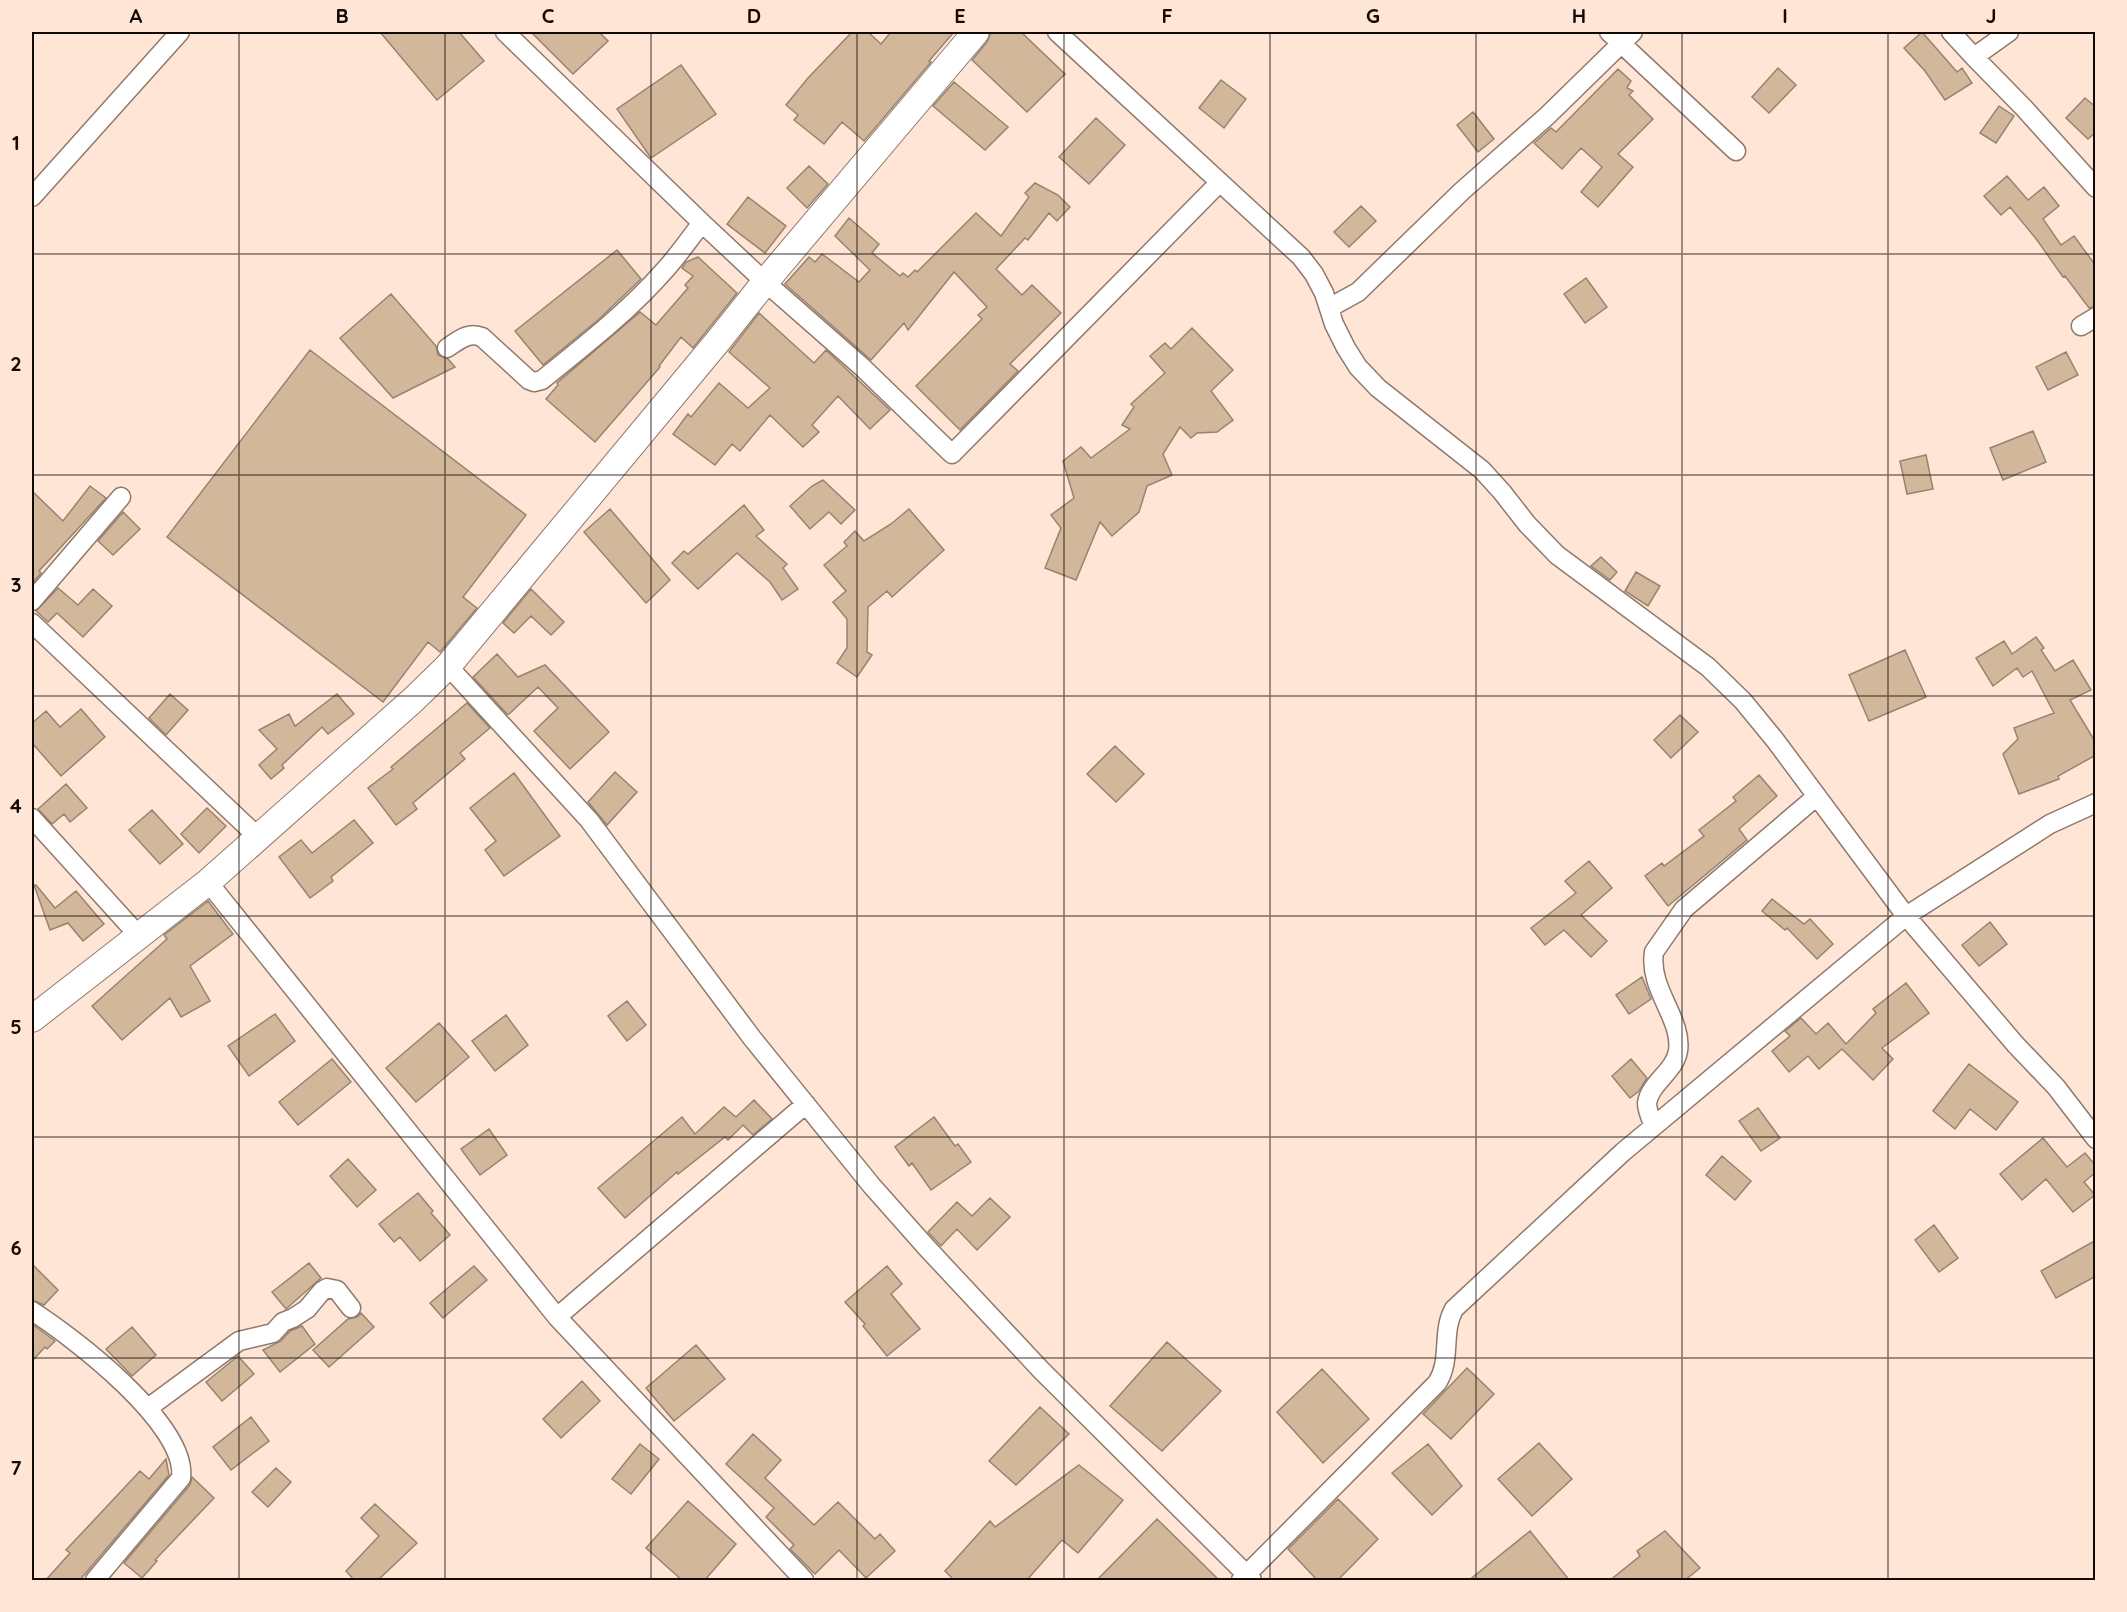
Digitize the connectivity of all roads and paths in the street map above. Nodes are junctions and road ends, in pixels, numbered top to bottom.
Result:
1 (180, 32) edge
2 (976, 32) edge
3 (1057, 32) edge
4 (1951, 32) edge
5 (2009, 32) edge
6 (515, 35) edge
7 (1622, 35) edge
8 (1974, 57) junction
9 (1736, 151) dead end
10 (1220, 182) junction
11 (2096, 188) edge
12 (32, 197) edge
13 (702, 223) junction
14 (765, 282) junction
15 (1329, 308) junction
16 (447, 348) dead end
17 (121, 497) dead end
18 (32, 602) edge
19 (32, 623) edge
20 (448, 666) junction
21 (1817, 796) junction
22 (2096, 802) edge
23 (32, 818) edge
24 (259, 838) junction
25 (208, 882) junction
26 (1906, 916) junction
27 (139, 936) junction
28 (32, 1018) edge
29 (806, 1104) junction
30 (1654, 1125) junction
31 (2096, 1139) edge
32 (351, 1308) dead end
33 (32, 1311) edge
34 (558, 1317) junction
35 (148, 1408) junction
36 (1247, 1579) edge
37 (95, 1581) edge
38 (804, 1581) edge

1 - 12 street
2 - 14 main road
3 - 10 street
4 - 8 street
5 - 8 street
6 - 13 street
7 - 9 street
7 - 15 street
8 - 11 street
10 - 14 street
10 - 15 street
13 - 14 street
13 - 16 street
14 - 20 main road
15 - 21 street
17 - 18 street
19 - 24 street
20 - 24 main road
20 - 29 street
21 - 26 street
21 - 30 street
22 - 26 street
23 - 27 street
24 - 25 main road
25 - 27 main road
25 - 34 street
26 - 30 street
26 - 31 street
27 - 28 main road
29 - 34 street
29 - 36 street
30 - 36 street
32 - 35 street
33 - 35 street
34 - 38 street
35 - 37 street

